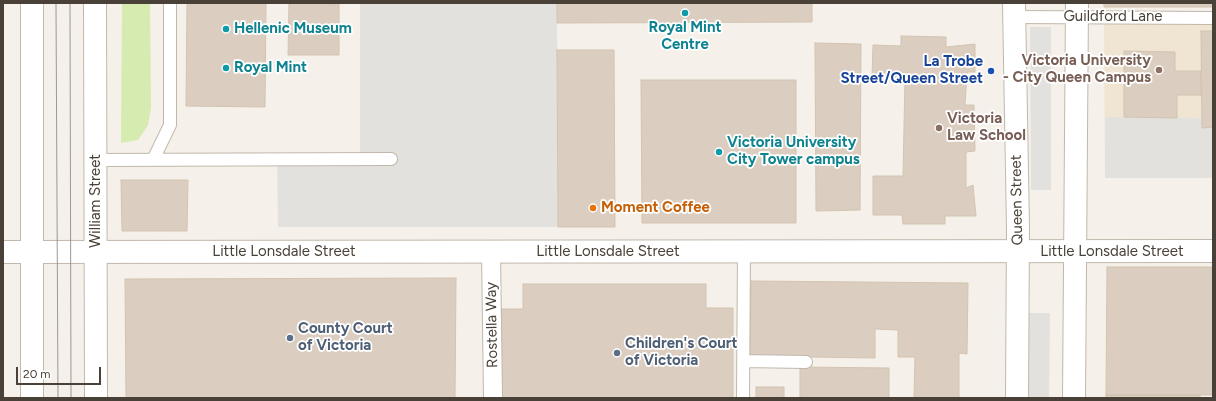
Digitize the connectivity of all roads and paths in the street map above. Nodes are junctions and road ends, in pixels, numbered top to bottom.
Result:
1 (32, 3) edge
2 (95, 3) edge
3 (170, 3) edge
4 (1014, 10) edge
5 (1077, 10) edge
6 (1213, 18) edge
7 (392, 159) dead end
8 (95, 160) junction
9 (153, 160) junction
10 (1213, 251) edge
11 (3, 252) edge
12 (32, 252) junction
13 (96, 252) junction
14 (491, 252) junction
15 (744, 252) junction
16 (1017, 252) junction
17 (1076, 252) junction
18 (743, 361) junction
19 (806, 362) dead end
20 (32, 398) edge
21 (96, 398) edge
22 (493, 398) edge
23 (743, 398) edge
24 (1017, 398) edge
25 (1074, 398) edge

1 - 12 street
2 - 8 street, William Street
3 - 9 lane
4 - 5 lane, Guildford Lane
4 - 16 street, Queen Street
5 - 6 lane, Guildford Lane
5 - 17 street
7 - 9 lane
8 - 9 lane
8 - 13 street, William Street
10 - 17 street, Little Lonsdale Street
11 - 12 street, Little Lonsdale Street
12 - 13 street, Little Lonsdale Street
12 - 20 street
13 - 14 street, Little Lonsdale Street
13 - 21 street, William Street
14 - 15 street, Little Lonsdale Street
14 - 22 street, Rostella Way
15 - 16 street, Little Lonsdale Street
15 - 18 lane
16 - 17 street, Little Lonsdale Street
16 - 24 street, Queen Street
17 - 25 street
18 - 19 lane
18 - 23 lane

